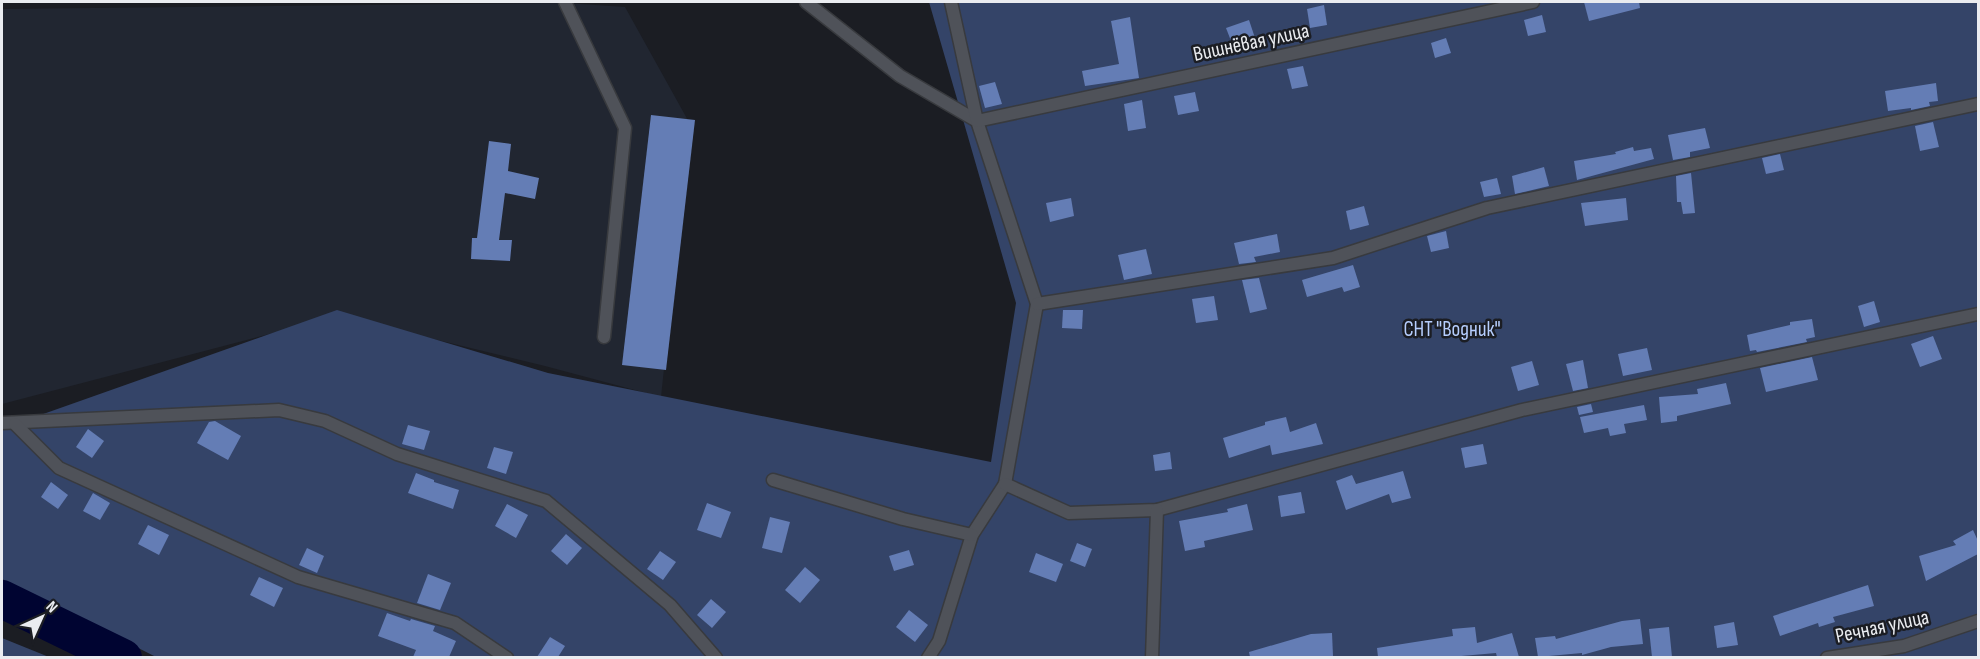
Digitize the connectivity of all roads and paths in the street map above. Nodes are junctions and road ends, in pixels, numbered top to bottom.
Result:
1 (565, 2) edge
2 (806, 2) edge
3 (951, 2) edge
4 (1533, 2) edge
5 (1978, 104) edge
6 (977, 121) junction
7 (1036, 304) junction
8 (1978, 314) edge
9 (604, 337) dead end
10 (2, 423) edge
11 (15, 424) junction
12 (773, 480) dead end
13 (1005, 484) junction
14 (1157, 510) junction
15 (972, 535) junction
16 (1978, 621) edge
17 (507, 657) edge
18 (716, 657) edge
19 (928, 657) edge
20 (1152, 657) edge
21 (1827, 657) edge

1 - 9 lane
2 - 6 lane
3 - 6 lane
4 - 6 lane, Вишнёвая улица
5 - 7 lane
6 - 7 lane
7 - 13 lane
8 - 14 lane
10 - 11 lane
11 - 17 lane
11 - 18 lane
12 - 15 lane
13 - 14 lane
13 - 15 lane
14 - 20 lane
15 - 19 lane
16 - 21 lane, Речная улица

